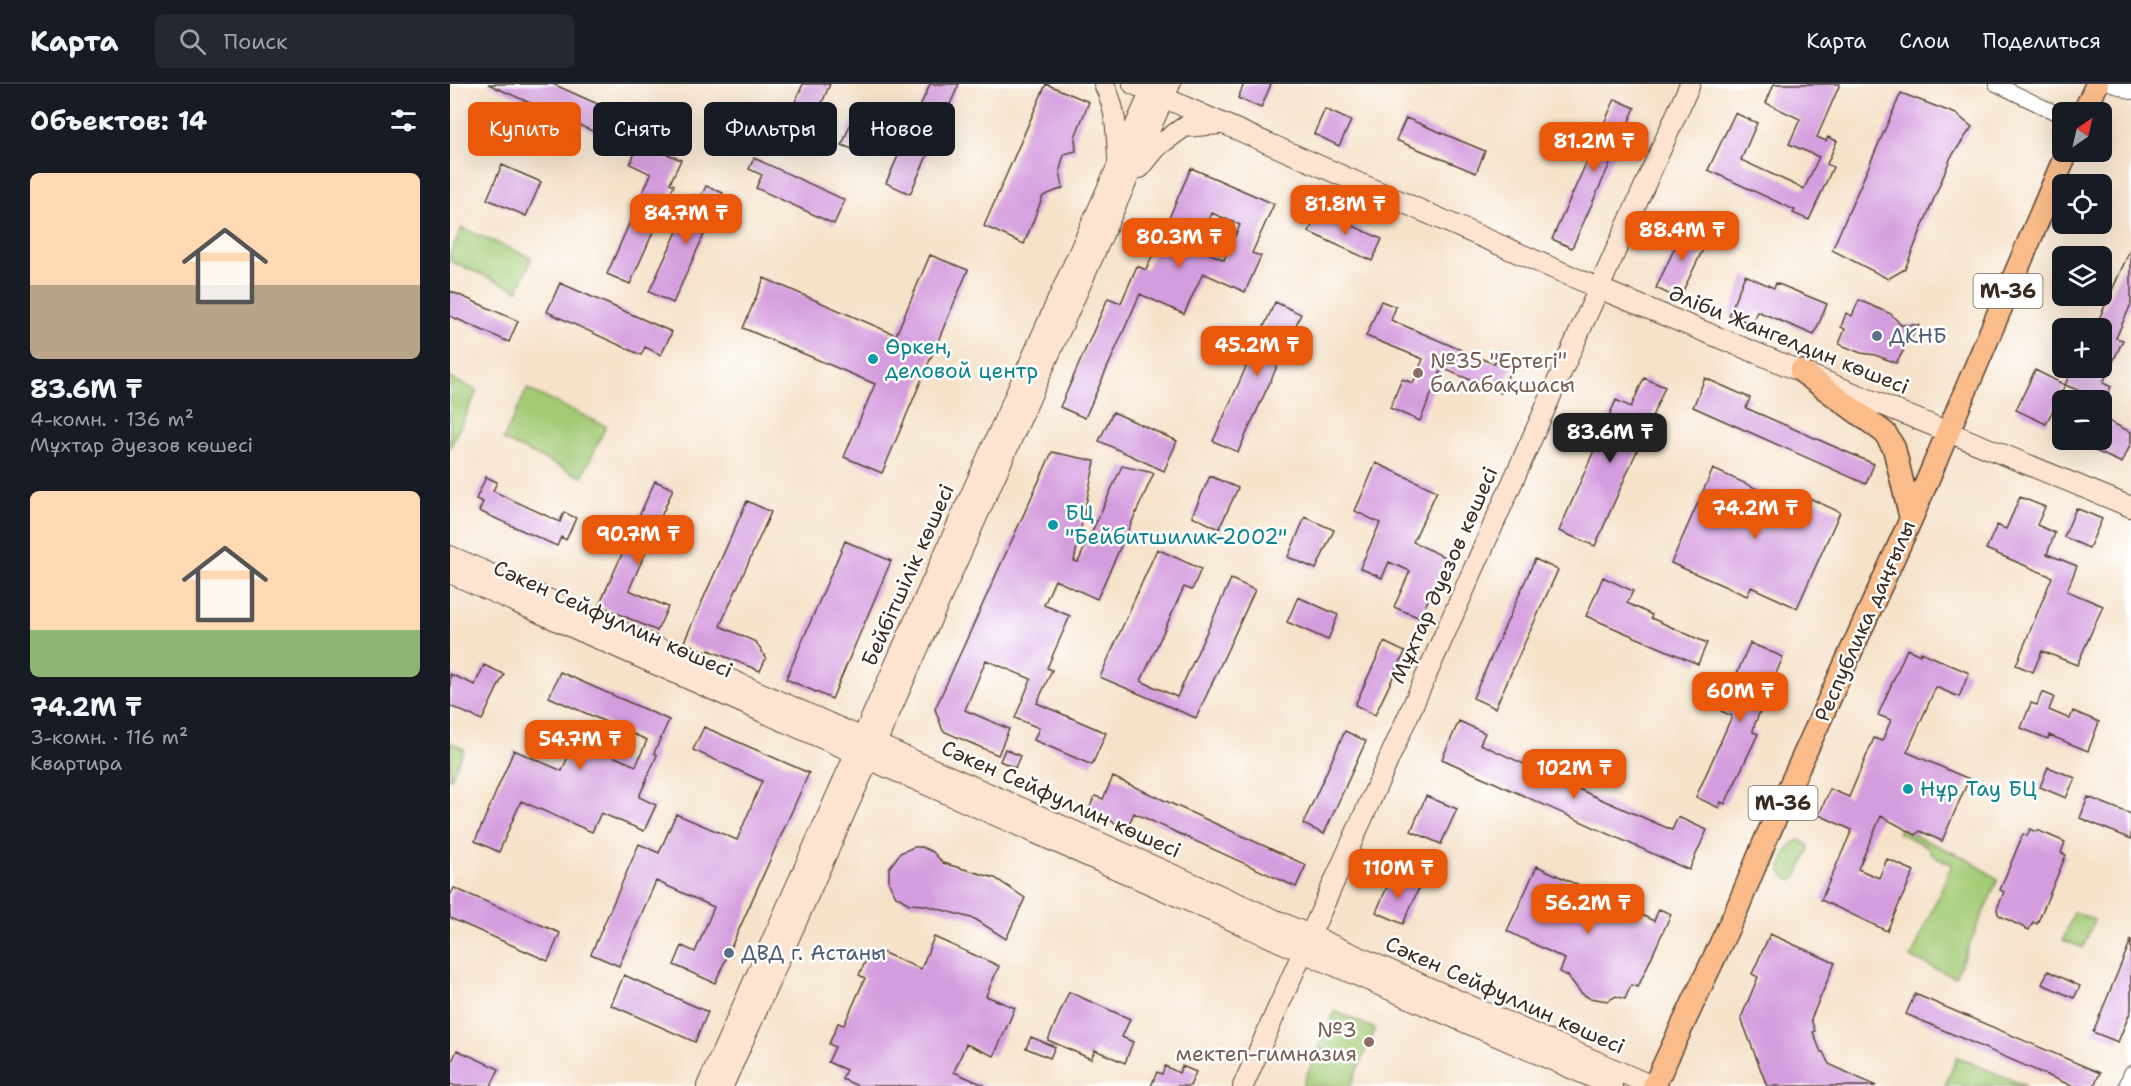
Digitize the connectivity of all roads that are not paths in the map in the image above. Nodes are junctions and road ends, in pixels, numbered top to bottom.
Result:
1 (1104, 84) edge
2 (1690, 84) edge
3 (1996, 84) edge
4 (2097, 84) edge
5 (2112, 84) edge
6 (1154, 88) edge
7 (2131, 92) edge
8 (2089, 102) edge
9 (2052, 111) edge
10 (1224, 124) junction
11 (2063, 162) edge
12 (1118, 164) junction
13 (1117, 203) junction
14 (1598, 288) junction
15 (1801, 371) junction
16 (1948, 430) junction
17 (2131, 507) edge
18 (1911, 519) junction
19 (450, 556) edge
20 (450, 573) edge
21 (865, 749) junction
22 (1306, 944) junction
23 (2131, 1073) edge
24 (707, 1086) edge
25 (723, 1086) edge
26 (1243, 1086) edge
27 (1612, 1086) edge
28 (1653, 1086) edge
29 (2126, 1086) edge

1 - 12 main road
2 - 14 main road, Мұхтар Әуезов көшесі
3 - 9 street
4 - 8 main road
5 - 7 street
6 - 10 main road, Әліби Жангелдин көшесі
6 - 12 main road, Бейбітшілік көшесі
6 - 13 main road, Бейбітшілік көшесі
10 - 13 main road
10 - 14 main road, Әліби Жангелдин көшесі
11 - 16 main road, Республика даңғылы / M-36
12 - 21 main road, Бейбітшілік көшесі
13 - 21 main road, Бейбітшілік көшесі
14 - 15 main road, Әліби Жангелдин көшесі
14 - 22 main road, Мұхтар Әуезов көшесі
15 - 16 main road, Әліби Жангелдин көшесі
15 - 18 main road
16 - 17 main road, Әліби Жангелдин көшесі
16 - 18 main road, Республика даңғылы / M-36
18 - 28 main road, Республика даңғылы / M-36
19 - 21 main road, Сәкен Сейфуллин көшесі
20 - 21 main road, Сәкен Сейфуллин көшесі
21 - 22 main road, Сәкен Сейфуллин көшесі
21 - 24 main road, Бейбітшілік көшесі
21 - 25 main road, Бейбітшілік көшесі
22 - 26 main road, Мұхтар Әуезов көшесі
22 - 27 main road, Сәкен Сейфуллин көшесі
22 - 28 main road, Сәкен Сейфуллин көшесі
23 - 29 street

